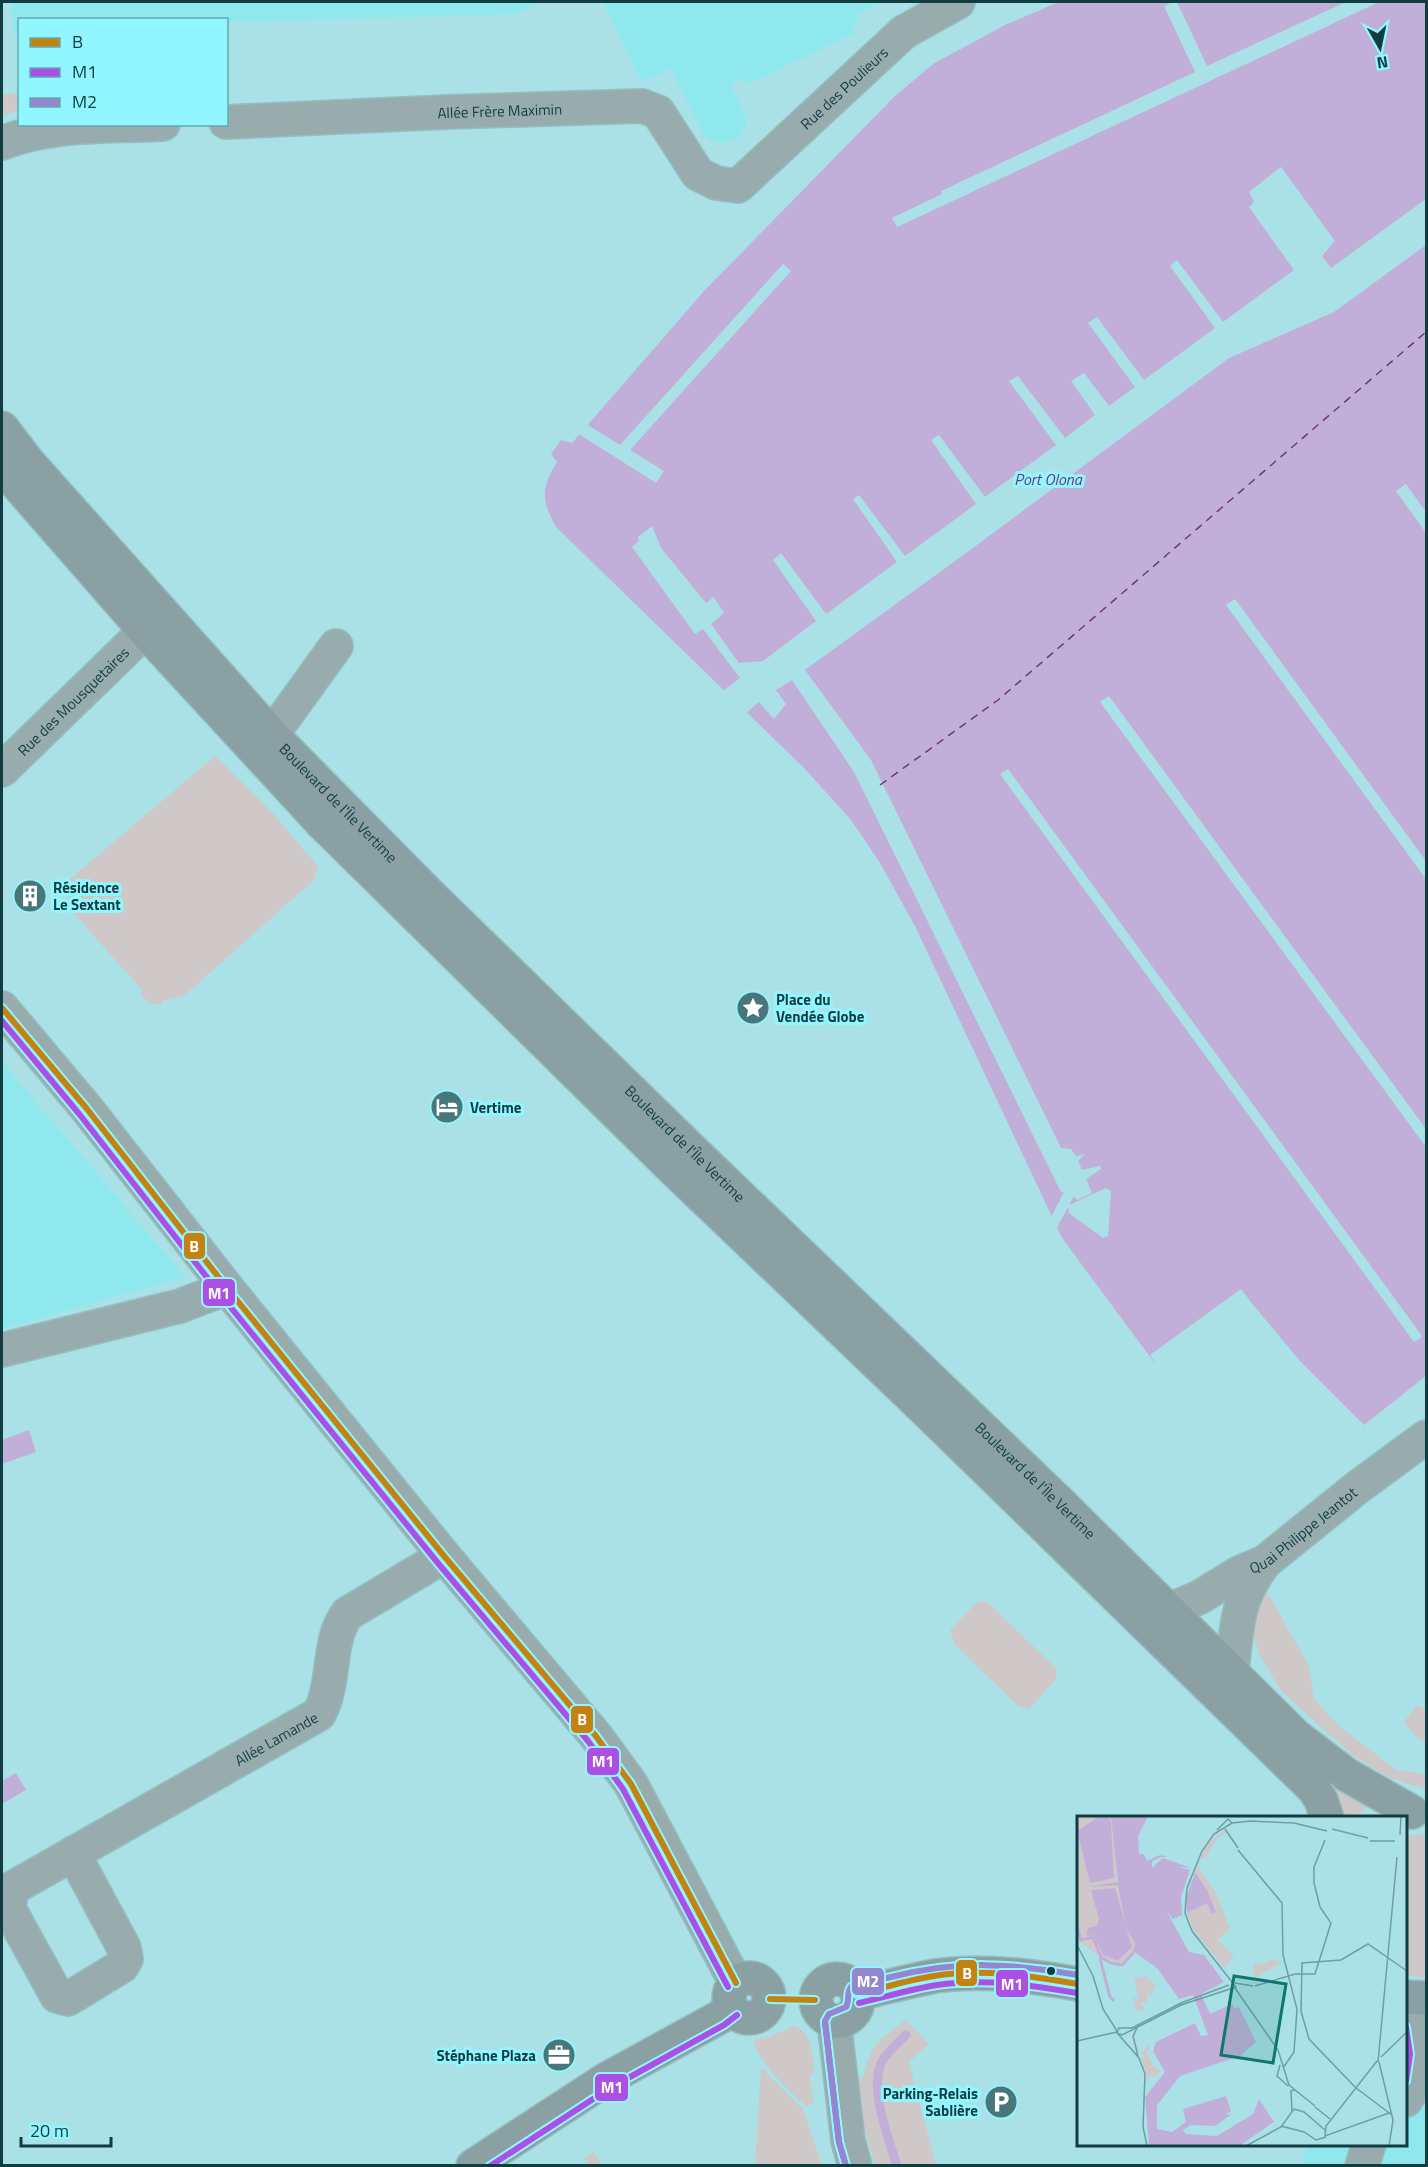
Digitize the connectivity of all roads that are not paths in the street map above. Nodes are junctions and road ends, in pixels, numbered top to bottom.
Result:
1 (958, 2) edge
2 (228, 122) edge
3 (124, 126) edge
4 (2, 143) edge
5 (738, 186) joint
6 (2, 428) edge
7 (2, 467) edge
8 (146, 631) junction
9 (336, 646) dead end
10 (269, 732) junction
11 (7, 766) edge
12 (2, 1008) edge
13 (227, 1288) junction
14 (2, 1350) edge
15 (1426, 1437) edge
16 (444, 1556) junction
17 (1265, 1562) junction
18 (1170, 1610) junction
19 (1232, 1671) junction
20 (1409, 1814) edge
21 (1326, 1816) edge
22 (73, 1854) dead end
23 (1077, 1984) edge
24 (733, 1995) junction
25 (1407, 1997) edge
26 (1426, 1998) edge
27 (1407, 2008) edge
28 (825, 2010) junction
29 (1407, 2098) edge
30 (1369, 2146) edge
31 (473, 2166) edge
32 (855, 2166) edge
33 (1362, 2166) edge

1 - 5 street, Rue des Poulieurs
2 - 5 street, Allée Frère Maximin
3 - 4 street
6 - 10 main road, Boulevard de l'Île Vertime
7 - 8 main road, Boulevard de l'Île Vertime
8 - 11 street, Rue des Mousquetaires
8 - 21 main road, Boulevard de l'Île Vertime
9 - 10 street
10 - 18 main road, Boulevard de l'Île Vertime
12 - 13 street
13 - 14 street
13 - 16 street
15 - 17 street, Quai Philippe Jeantot
16 - 22 street, Allée Lamande
16 - 24 street
17 - 18 street, Quai Philippe Jeantot
17 - 19 street
18 - 19 main road, Boulevard de l'Île Vertime
19 - 20 main road, Boulevard de l'Île Vertime
23 - 28 main road
24 - 28 main road
24 - 31 main road
25 - 26 main road
27 - 29 street
28 - 32 street
30 - 33 street

